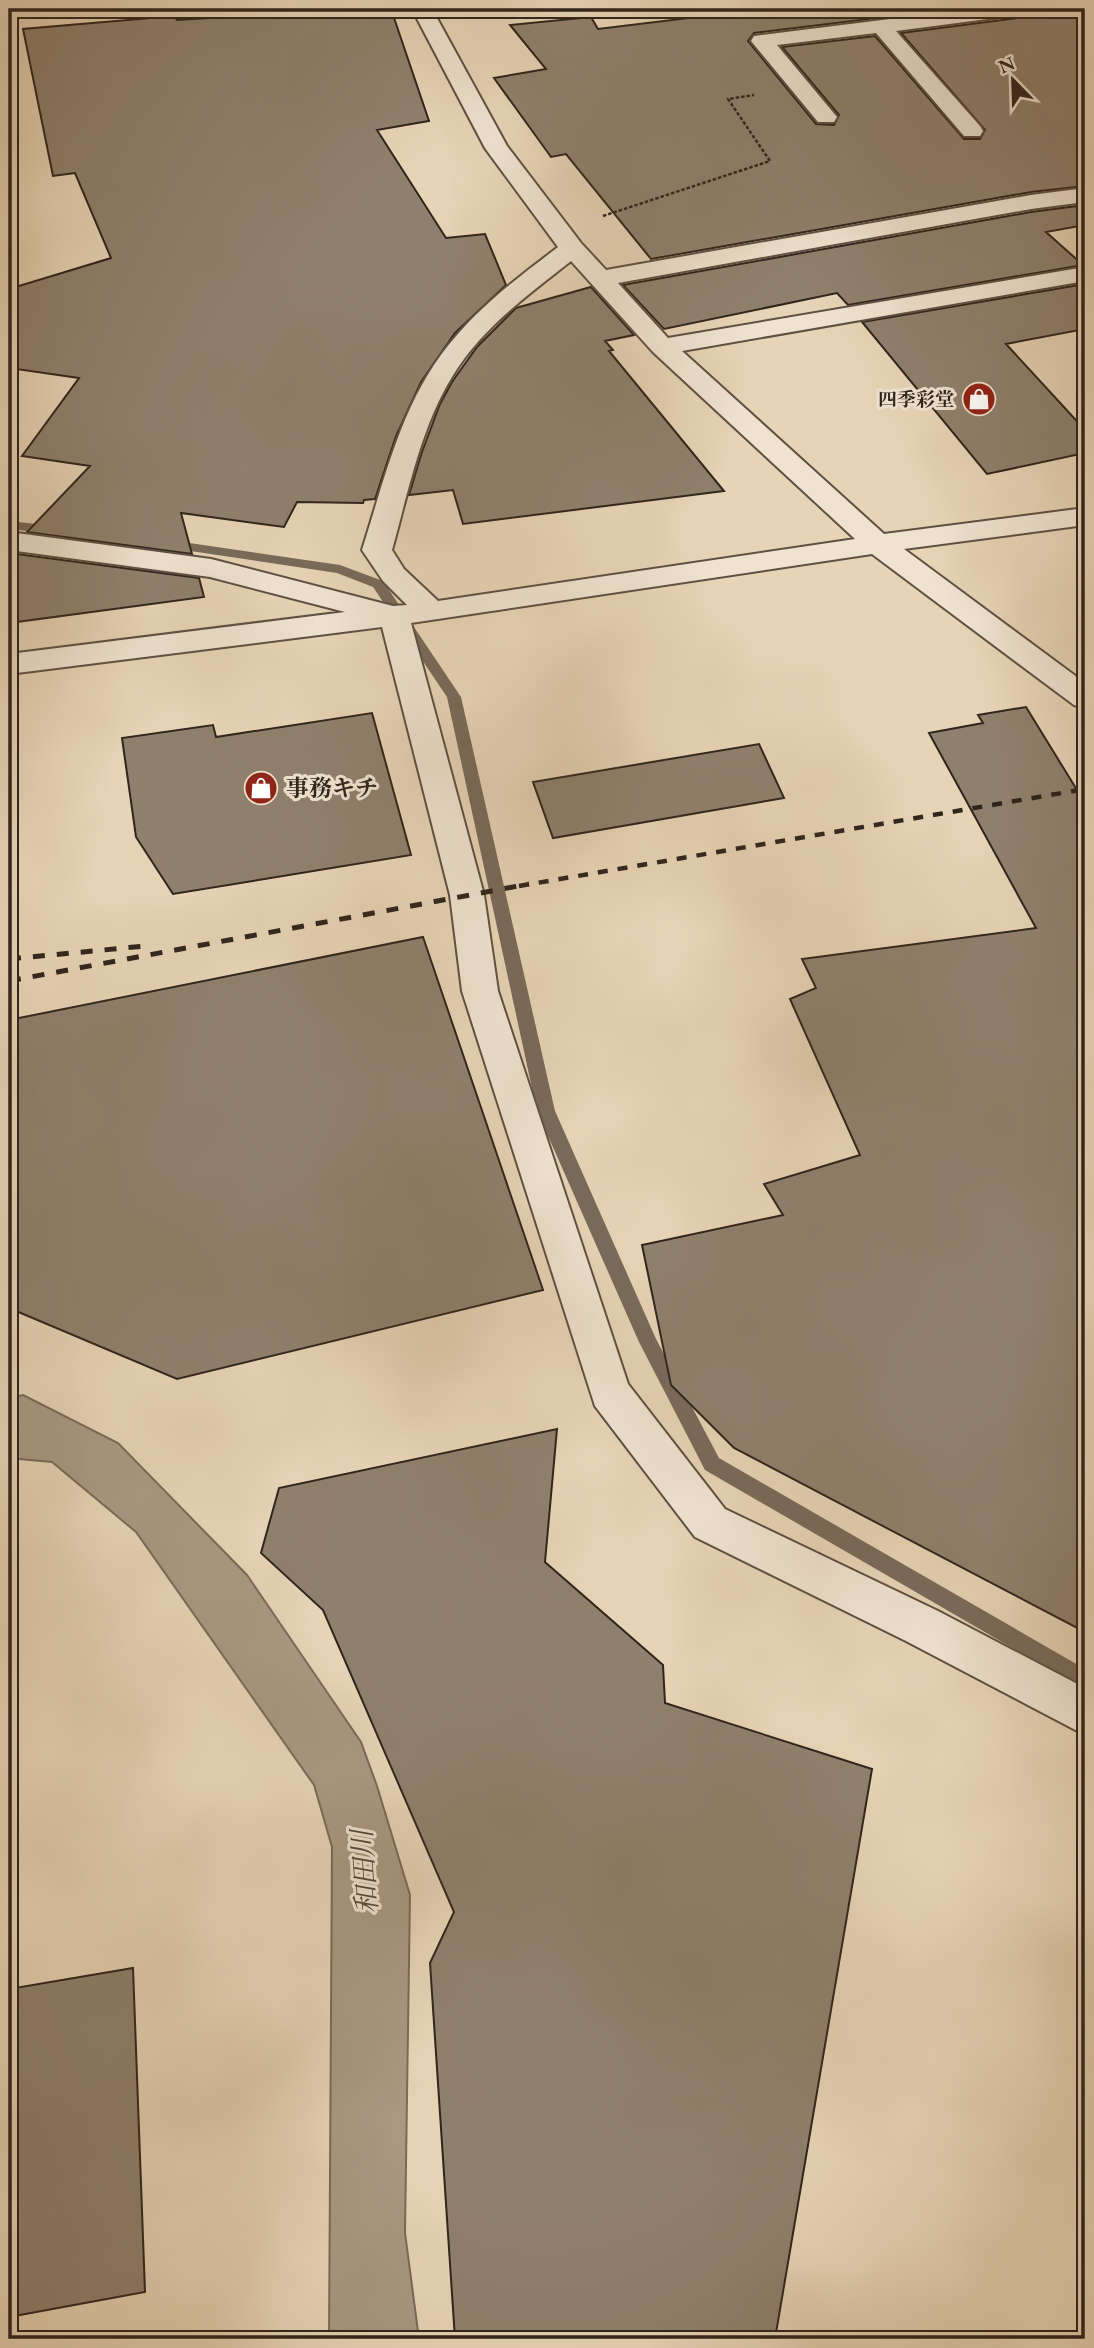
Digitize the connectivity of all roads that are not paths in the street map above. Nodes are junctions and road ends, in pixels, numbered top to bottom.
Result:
1 (422, 9) edge
2 (1018, 9) edge
3 (881, 26) junction
4 (826, 117) dead end
5 (972, 131) dead end
6 (1085, 195) edge
7 (565, 239) junction
8 (1085, 274) edge
9 (599, 279) junction
10 (662, 347) junction
11 (1085, 516) edge
12 (9, 541) edge
13 (878, 544) junction
14 (413, 613) junction
15 (9, 663) edge
16 (1085, 698) edge
17 (1085, 1712) edge

1 - 7 street
2 - 3 street
3 - 4 street
3 - 5 street
6 - 9 street
7 - 9 street
7 - 14 street
8 - 10 street
9 - 10 street
10 - 13 street
11 - 13 street
12 - 14 street
13 - 14 street
13 - 16 street
14 - 15 street
14 - 17 street

